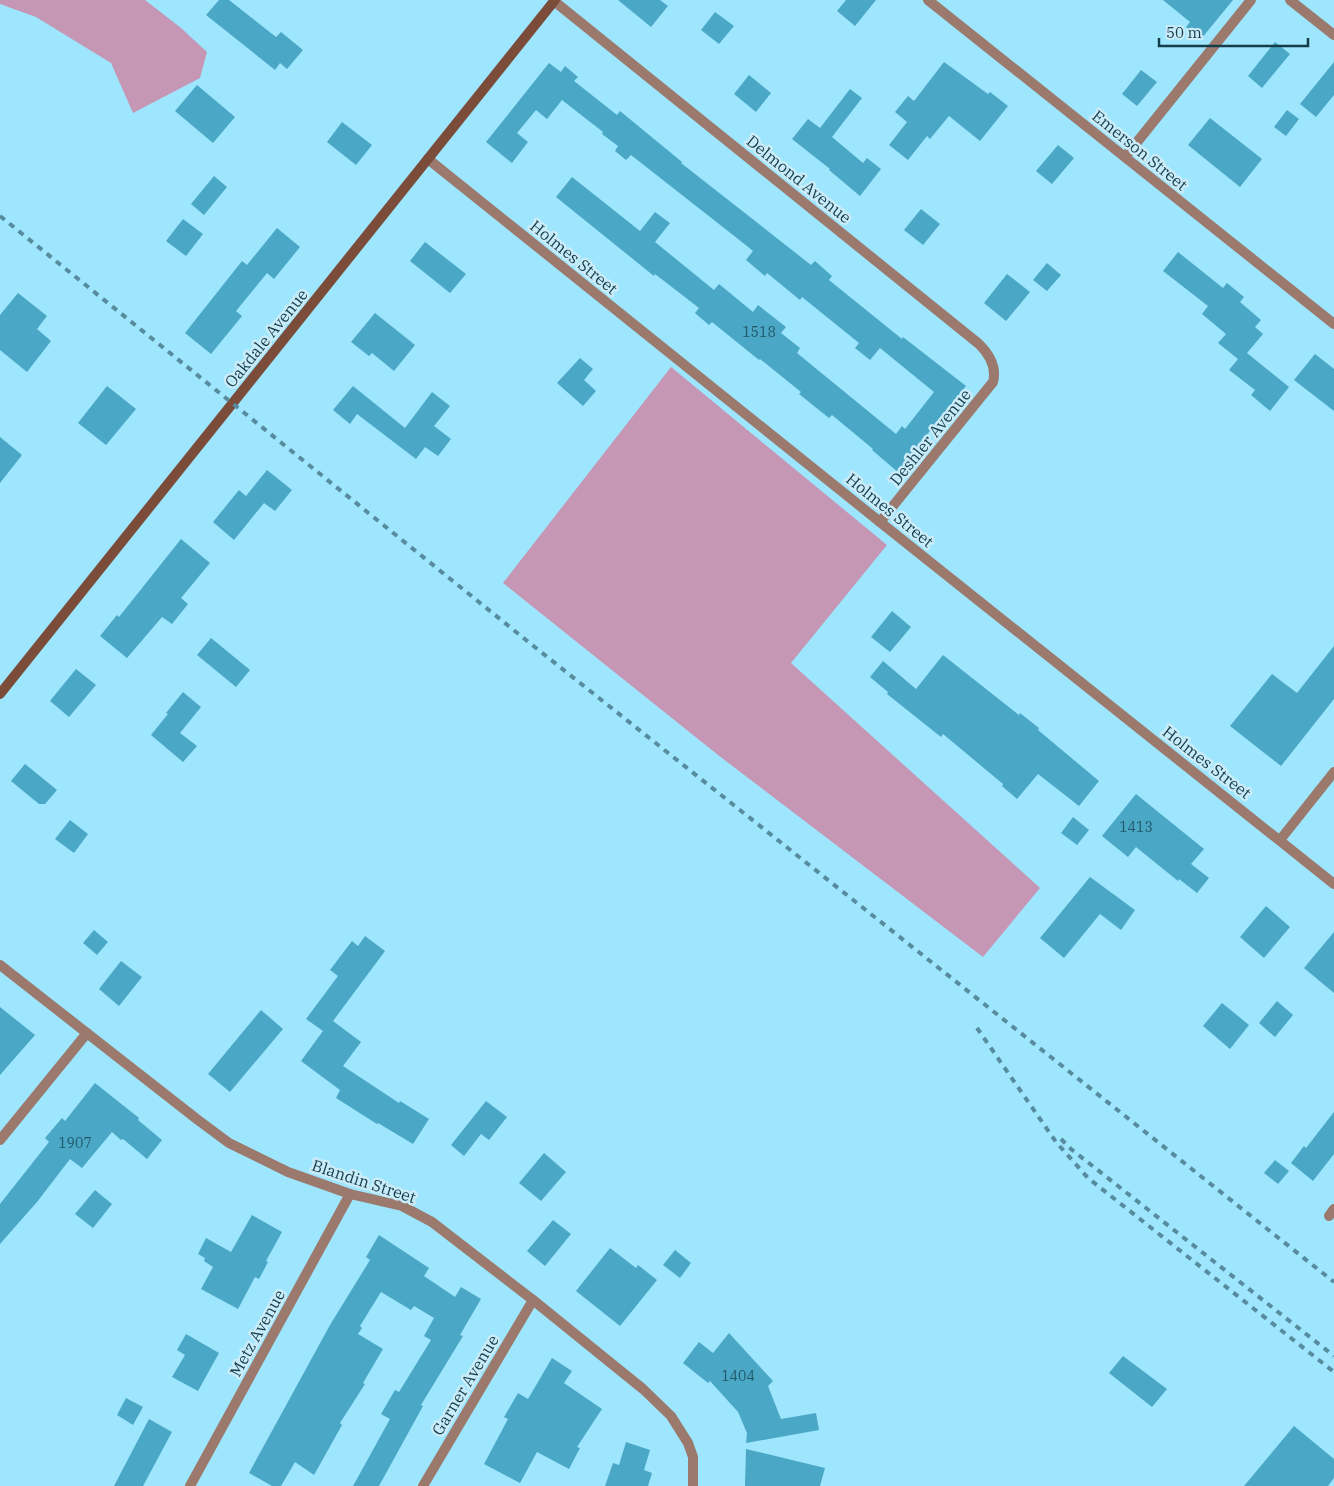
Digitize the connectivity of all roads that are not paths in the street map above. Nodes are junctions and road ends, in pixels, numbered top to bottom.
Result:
1 (928, 0) edge
2 (1251, 0) edge
3 (1290, 0) edge
4 (555, 1) edge
5 (1334, 35) edge
6 (1125, 157) junction
7 (428, 158) junction
8 (1334, 324) edge
9 (985, 393) joint
10 (880, 522) junction
11 (0, 694) edge
12 (1334, 772) edge
13 (1280, 840) junction
14 (1334, 884) edge
15 (0, 965) edge
16 (87, 1033) junction
17 (0, 1140) edge
18 (350, 1194) junction
19 (533, 1300) junction
20 (190, 1486) edge
21 (423, 1486) edge
22 (693, 1486) edge

1 - 6 street, Emerson Street
2 - 6 street
3 - 5 street
4 - 7 street, Oakdale Avenue
4 - 9 street, Delmond Avenue
6 - 8 street, Emerson Street
7 - 10 street, Holmes Street
7 - 11 street, Oakdale Avenue
9 - 10 street, Deshler Avenue
10 - 13 street, Holmes Street
12 - 13 street
13 - 14 street, Holmes Street
15 - 16 street, Blandin Street
16 - 17 street
16 - 18 street, Blandin Street
18 - 19 street, Blandin Street
18 - 20 street, Metz Avenue
19 - 21 street, Garner Avenue
19 - 22 street, Blandin Street

